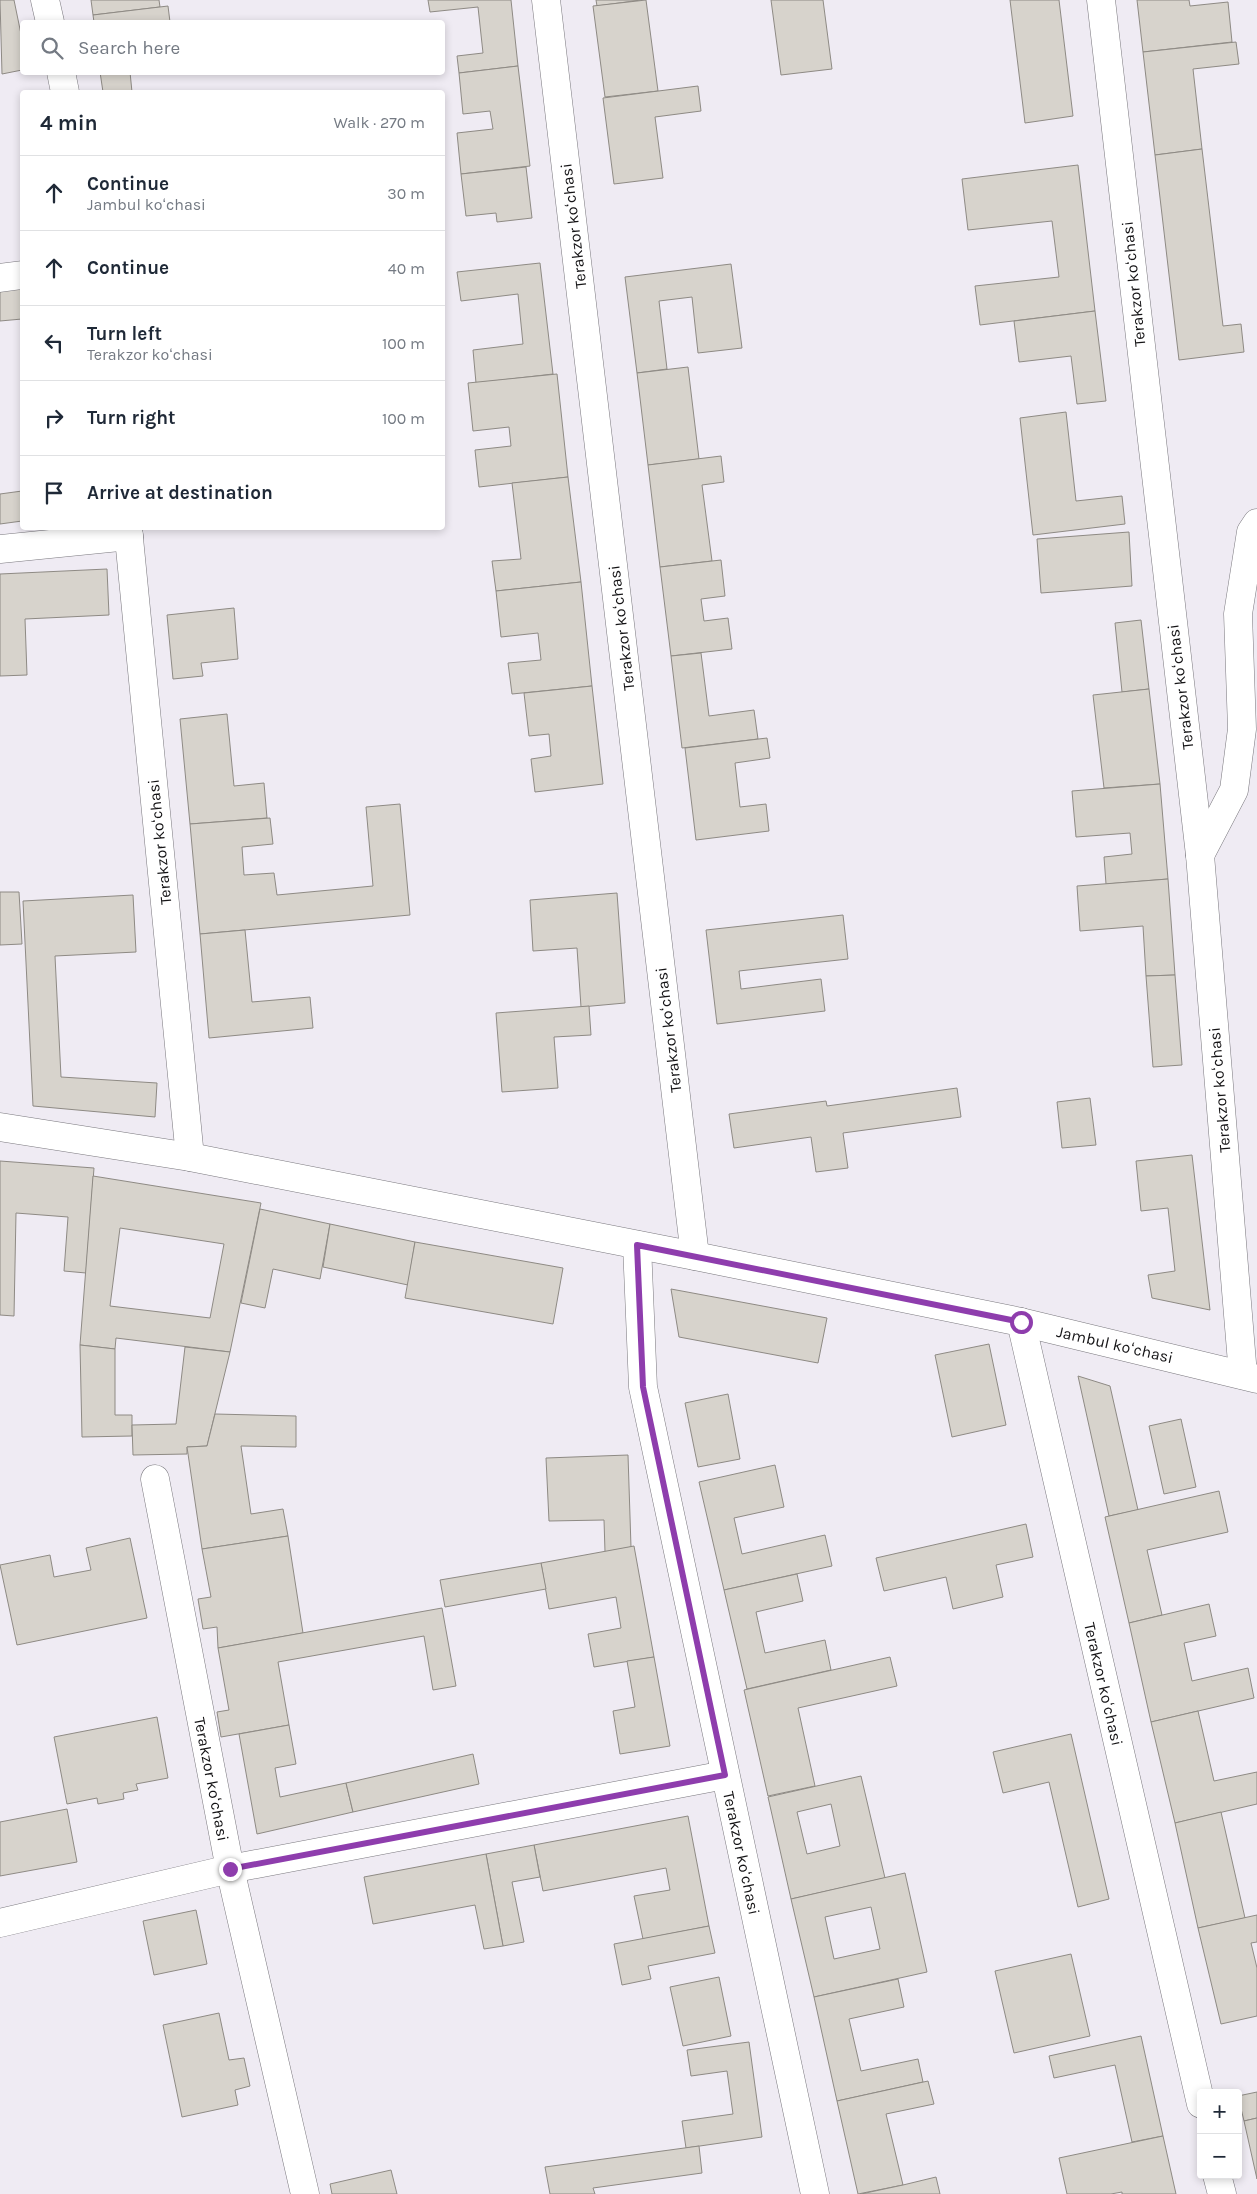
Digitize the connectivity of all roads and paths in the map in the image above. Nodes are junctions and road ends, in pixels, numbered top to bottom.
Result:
1 (45, 0) edge
2 (546, 0) edge
3 (1102, 0) edge
4 (50, 20) edge
5 (62, 75) edge
6 (65, 90) edge
7 (20, 276) edge
8 (0, 278) edge
9 (1257, 523) edge
10 (129, 532) edge
11 (0, 548) edge
12 (1200, 855) junction
13 (0, 1127) edge
14 (190, 1157) junction
15 (637, 1245) junction
16 (695, 1256) junction
17 (1021, 1322) junction
18 (1250, 1377) edge
19 (155, 1480) dead end
20 (725, 1775) junction
21 (230, 1869) junction
22 (0, 1923) edge
23 (1198, 2089) edge
24 (1218, 2179) edge
25 (305, 2194) edge
26 (815, 2194) edge
27 (1222, 2194) edge

1 - 4 street
2 - 16 street, Terakzor koʻchasi
3 - 12 street, Terakzor koʻchasi
5 - 6 street
7 - 8 street
9 - 12 street
10 - 11 street
10 - 14 street, Terakzor koʻchasi
12 - 18 street, Terakzor koʻchasi
13 - 14 street, Jambul koʻchasi
14 - 15 street, Jambul koʻchasi
15 - 16 street, Jambul koʻchasi
15 - 20 street, Terakzor koʻchasi
16 - 17 street, Jambul koʻchasi
17 - 18 street, Jambul koʻchasi
17 - 23 street, Terakzor koʻchasi
19 - 21 street, Terakzor koʻchasi
20 - 21 street
20 - 26 street, Terakzor koʻchasi
21 - 22 street
21 - 25 street, Terakzor koʻchasi
24 - 27 street

